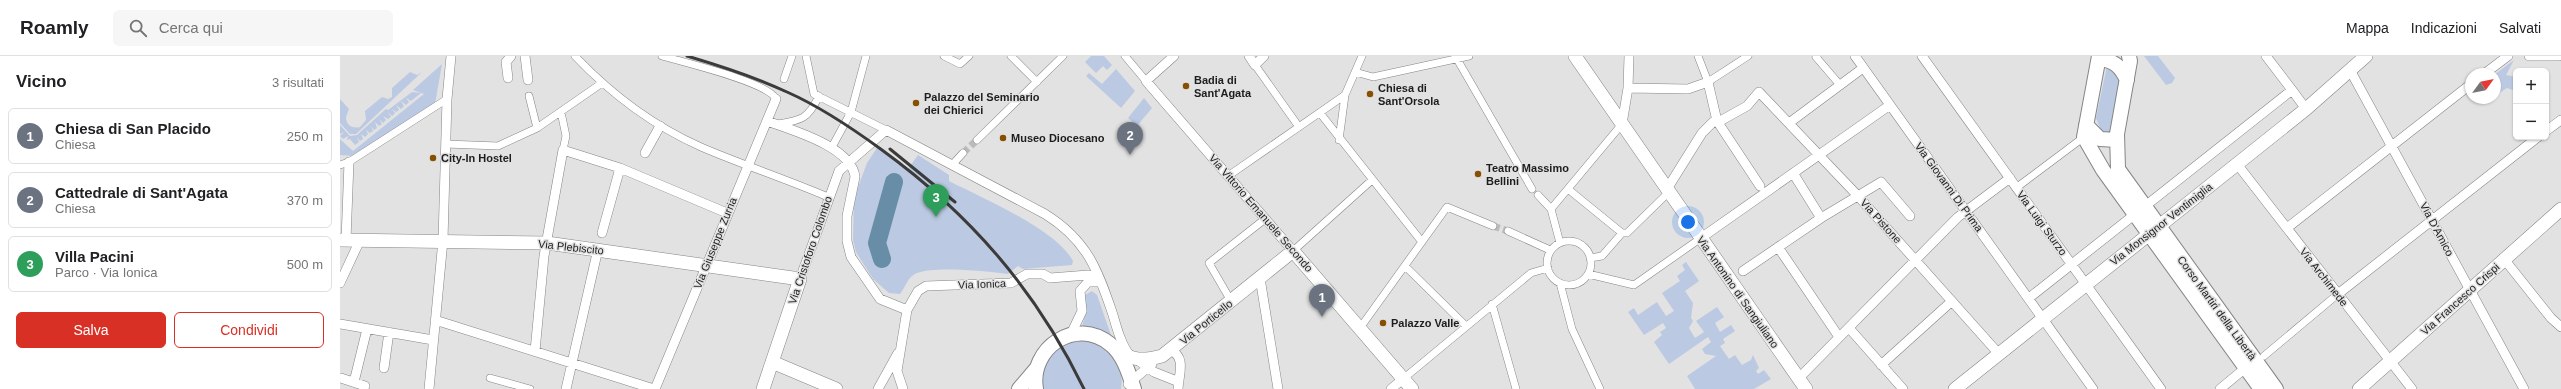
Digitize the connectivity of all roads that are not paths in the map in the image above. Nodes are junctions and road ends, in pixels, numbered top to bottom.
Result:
1 (451, 56) edge
2 (511, 56) edge
3 (525, 56) edge
4 (575, 56) edge
5 (662, 56) edge
6 (792, 56) edge
7 (806, 56) edge
8 (866, 56) edge
9 (944, 56) edge
10 (968, 56) edge
11 (1011, 56) edge
12 (1063, 56) edge
13 (1125, 56) edge
14 (1174, 56) edge
15 (1249, 56) edge
16 (1264, 56) edge
17 (1362, 56) edge
18 (1469, 56) edge
19 (1575, 56) edge
20 (1629, 56) edge
21 (1698, 56) edge
22 (1748, 56) edge
23 (1817, 56) edge
24 (1855, 56) edge
25 (1922, 56) edge
26 (2128, 56) edge
27 (2266, 56) edge
28 (2366, 56) edge
29 (2508, 56) edge
30 (2529, 56) edge
31 (2559, 56) edge
32 (2099, 57) edge
33 (1457, 59) junction
34 (1255, 65) junction
35 (1864, 68) junction
36 (2492, 68) edge
37 (2350, 70) junction
38 (1357, 73) junction
39 (508, 78) dead end
40 (528, 80) dead end
41 (784, 80) dead end
42 (2127, 80) junction
43 (1146, 81) junction
44 (1037, 82) junction
45 (1708, 82) junction
46 (602, 83) junction
47 (1840, 86) junction
48 (1628, 88) junction
49 (2465, 89) edge
50 (2292, 90) junction
51 (1345, 95) junction
52 (529, 96) dead end
53 (819, 96) junction
54 (447, 99) junction
55 (776, 99) joint
56 (1890, 105) junction
57 (2306, 109) junction
58 (561, 112) junction
59 (851, 112) junction
60 (1316, 115) junction
61 (2561, 120) edge
62 (767, 121) junction
63 (1717, 121) junction
64 (1789, 123) junction
65 (1622, 124) junction
66 (777, 125) junction
67 (660, 126) junction
68 (1299, 127) junction
69 (537, 128) junction
70 (2549, 129) edge
71 (886, 130) junction
72 (2085, 131) junction
73 (977, 140) tunnel mouth
74 (1339, 140) junction
75 (2117, 140) junction
76 (2534, 140) edge
77 (446, 144) junction
78 (2392, 146) junction
79 (832, 147) junction
80 (563, 150) junction
81 (645, 153) dead end
82 (963, 153) tunnel mouth
83 (1820, 155) junction
84 (849, 163) junction
85 (747, 164) junction
86 (2237, 164) junction
87 (346, 165) edge
88 (952, 165) junction
89 (620, 168) junction
90 (1794, 173) junction
91 (1228, 176) junction
92 (2010, 178) junction
93 (1372, 180) junction
94 (1760, 186) dead end
95 (2016, 188) junction
96 (1532, 189) dead end
97 (1568, 189) junction
98 (1668, 190) junction
99 (1538, 195) dead end
100 (1858, 196) junction
101 (828, 197) junction
102 (1552, 209) junction
103 (2561, 209) edge
104 (1966, 211) junction
105 (2140, 211) junction
106 (727, 213) junction
107 (1910, 216) dead end
108 (1821, 218) junction
109 (1266, 219) junction
110 (2432, 219) junction
111 (1493, 226) tunnel mouth
112 (2287, 228) junction
113 (2153, 230) junction
114 (1508, 231) tunnel mouth
115 (602, 233) dead end
116 (1622, 233) junction
117 (1701, 238) junction
118 (343, 240) edge
119 (360, 240) junction
120 (443, 240) junction
121 (1422, 242) junction
122 (547, 243) junction
123 (1560, 243) junction
124 (1778, 246) junction
125 (598, 249) junction
126 (1550, 250) junction
127 (1293, 251) junction
128 (1590, 258) junction
129 (2504, 259) junction
130 (1916, 260) junction
131 (706, 265) junction
132 (2072, 265) junction
133 (1405, 266) junction
134 (1548, 268) junction
135 (1743, 271) dead end
136 (1588, 274) junction
137 (1260, 278) junction
138 (800, 279) junction
139 (340, 283) edge
140 (1102, 283) junction
141 (1560, 283) junction
142 (2086, 284) junction
143 (2470, 289) junction
144 (2338, 294) junction
145 (2029, 298) junction
146 (1231, 301) junction
147 (1952, 301) junction
148 (1492, 304) junction
149 (907, 310) junction
150 (2043, 319) junction
151 (435, 320) junction
152 (340, 324) edge
153 (1466, 326) junction
154 (2561, 327) edge
155 (1360, 328) junction
156 (1848, 328) junction
157 (367, 329) junction
158 (389, 332) junction
159 (1071, 334) junction
160 (1839, 337) junction
161 (433, 340) junction
162 (901, 348) junction
163 (535, 351) junction
164 (1166, 353) junction
165 (1999, 354) junction
166 (1128, 356) junction
167 (2255, 361) junction
168 (2390, 361) junction
169 (572, 362) junction
170 (772, 362) junction
171 (1881, 365) junction
172 (384, 368) dead end
173 (1036, 369) junction
174 (341, 378) dead end
175 (490, 378) dead end
176 (1799, 378) junction
177 (354, 382) junction
178 (1408, 384) edge
179 (365, 386) dead end
180 (1130, 386) edge
181 (1179, 386) edge
182 (429, 389) edge
183 (530, 389) edge
184 (566, 389) edge
185 (654, 389) edge
186 (763, 389) edge
187 (836, 389) edge
188 (878, 389) edge
189 (903, 389) edge
190 (1020, 389) edge
191 (1036, 389) edge
192 (1278, 389) edge
193 (1391, 389) edge
194 (1516, 389) edge
195 (1600, 389) edge
196 (1806, 389) edge
197 (1903, 389) edge
198 (1954, 389) edge
199 (2093, 389) edge
200 (2161, 389) edge
201 (2220, 389) edge
202 (2261, 389) edge
203 (2276, 389) edge
204 (2358, 389) edge
205 (2412, 389) edge
206 (2524, 389) edge

1 - 54 street
2 - 39 street
3 - 40 street
4 - 46 street
5 - 55 street
6 - 41 street
7 - 53 street
8 - 59 street
9 - 10 street
11 - 44 street
12 - 44 street
13 - 43 street, Via Vittorio Emanuele Secondo
14 - 43 street
15 - 34 street
16 - 34 street
17 - 38 street
18 - 33 street
19 - 65 main road, Via Antonino di Sangiuliano
20 - 48 street
21 - 45 street
22 - 45 street
23 - 47 street
24 - 35 street, Via Giovanni Di Prima
25 - 92 street, Via Luigi Sturzo
26 - 42 main road
27 - 50 street
28 - 37 main road, Via Monsignor Ventimiglia
29 - 36 street
30 - 31 street
32 - 42 main road
32 - 72 main road
33 - 38 street
33 - 96 street
34 - 68 street
35 - 47 street
35 - 56 street, Via Giovanni Di Prima
37 - 57 main road, Via Monsignor Ventimiglia
37 - 78 street, Via D'Amico
38 - 51 street
42 - 75 main road
43 - 91 street, Via Vittorio Emanuele Secondo
44 - 73 street
45 - 48 street
45 - 63 street
46 - 58 street
46 - 67 street
47 - 64 street
48 - 65 street
49 - 78 street
50 - 57 street
50 - 105 street
51 - 60 street
51 - 74 street
52 - 69 street
53 - 59 street
53 - 66 street
54 - 77 street
54 - 87 street
55 - 62 street, Via Giuseppe Zurria
56 - 83 street
56 - 104 street, Via Giovanni Di Prima
57 - 86 main road, Via Monsignor Ventimiglia
58 - 69 street
58 - 80 street
59 - 71 street
59 - 79 street
60 - 68 street
60 - 74 street
61 - 70 street
62 - 66 street
62 - 85 street, Via Giuseppe Zurria
63 - 64 street, Via Pistone
63 - 94 street
63 - 98 street
64 - 83 street, Via Pistone
65 - 97 street
65 - 98 main road, Via Antonino di Sangiuliano
66 - 79 street
67 - 81 street
67 - 85 street
68 - 91 street
69 - 77 street
71 - 84 street, Via Cristoforo Colombo
71 - 88 street
72 - 75 main road
72 - 95 street
72 - 105 main road
74 - 93 street
75 - 105 main road
76 - 110 street
77 - 120 street
78 - 110 street, Via D'Amico
78 - 112 street
79 - 84 street
80 - 89 street
80 - 122 street
82 - 88 street
83 - 90 street
83 - 100 street, Via Pistone
84 - 101 street, Via Cristoforo Colombo
84 - 149 street
85 - 101 street
85 - 106 street, Via Giuseppe Zurria
86 - 112 street, Via Archimede
86 - 113 main road, Via Monsignor Ventimiglia
87 - 118 street
88 - 140 street
89 - 106 street
89 - 115 street
90 - 108 street
90 - 117 street
91 - 109 street, Via Vittorio Emanuele Secondo
92 - 95 street, Via Luigi Sturzo
92 - 104 street
93 - 121 street
93 - 127 street
95 - 132 street, Via Luigi Sturzo
97 - 102 street
97 - 116 street
98 - 116 street
98 - 117 main road, Via Antonino di Sangiuliano
99 - 102 street
100 - 107 street
100 - 108 street
100 - 130 street, Via Pistone
101 - 138 street, Via Cristoforo Colombo
102 - 123 street
103 - 129 main road, Via Francesco Crispi
104 - 130 street
104 - 145 street, Via Giovanni Di Prima
105 - 113 main road, Corso Martiri della Libertà
105 - 132 street
106 - 131 street, Via Giuseppe Zurria
108 - 124 street
109 - 127 street, Via Vittorio Emanuele Secondo
109 - 146 street
110 - 143 street, Via D'Amico
110 - 144 street
111 - 121 street
112 - 144 street, Via Archimede
113 - 142 main road, Via Monsignor Ventimiglia
113 - 167 main road, Corso Martiri della Libertà
114 - 126 street
116 - 128 street
117 - 136 street
117 - 176 main road, Via Antonino di Sangiuliano
118 - 119 main road, Via Plebiscito
119 - 120 main road, Via Plebiscito
119 - 139 street
120 - 122 main road, Via Plebiscito
120 - 151 street
121 - 133 street
122 - 125 main road, Via Plebiscito
122 - 163 street
123 - 126 street
123 - 128 street
124 - 135 street
124 - 160 street
125 - 131 main road, Via Plebiscito
125 - 169 street
126 - 134 street
127 - 137 main road, Via Porticello
127 - 155 main road, Via Vittorio Emanuele Secondo
128 - 136 street
129 - 143 main road, Via Francesco Crispi
129 - 154 street
130 - 147 street, Via Pistone
130 - 156 street
131 - 138 main road, Via Plebiscito
131 - 185 street, Via Giuseppe Zurria
132 - 142 street, Via Luigi Sturzo
132 - 145 street
133 - 153 street
133 - 155 street
134 - 141 street
134 - 148 street
136 - 141 street
137 - 146 main road, Via Porticello
137 - 192 street
138 - 170 main road, Via Cristoforo Colombo
140 - 149 street, Via Ionica
140 - 159 street
140 - 166 street
141 - 195 street
142 - 150 main road, Via Monsignor Ventimiglia
142 - 200 street, Via Luigi Sturzo
143 - 168 main road, Via Francesco Crispi
143 - 206 street, Via D'Amico
144 - 167 street
144 - 168 street, Via Archimede
145 - 150 street, Via Giovanni Di Prima
146 - 164 main road, Via Porticello
147 - 165 street, Via Pistone
147 - 171 street
148 - 153 street
148 - 194 street
149 - 162 street, Via Ionica
150 - 165 main road, Via Monsignor Ventimiglia
150 - 199 street, Via Giovanni Di Prima
151 - 161 street
151 - 163 street
152 - 157 street
153 - 178 street
155 - 178 main road, Via Vittorio Emanuele Secondo
156 - 160 street
156 - 171 street
157 - 158 street
157 - 177 street
158 - 161 street
158 - 172 street
159 - 166 main road
159 - 173 main road
160 - 176 street
161 - 182 street
162 - 188 street
162 - 189 street, Via Ionica
163 - 169 street
164 - 166 main road
164 - 181 street
165 - 198 main road, Via Monsignor Ventimiglia
166 - 180 main road
166 - 180 street
166 - 181 street
167 - 201 street
167 - 202 main road, Corso Martiri della Libertà
167 - 203 main road, Corso Martiri della Libertà
168 - 204 main road, Via Francesco Crispi
168 - 205 street, Via Archimede
169 - 184 street
169 - 185 street
170 - 186 main road, Via Cristoforo Colombo
170 - 187 main road
171 - 197 street
173 - 190 main road
173 - 191 main road
174 - 177 street
175 - 183 street
176 - 196 main road, Via Antonino di Sangiuliano
177 - 179 street
178 - 193 street

